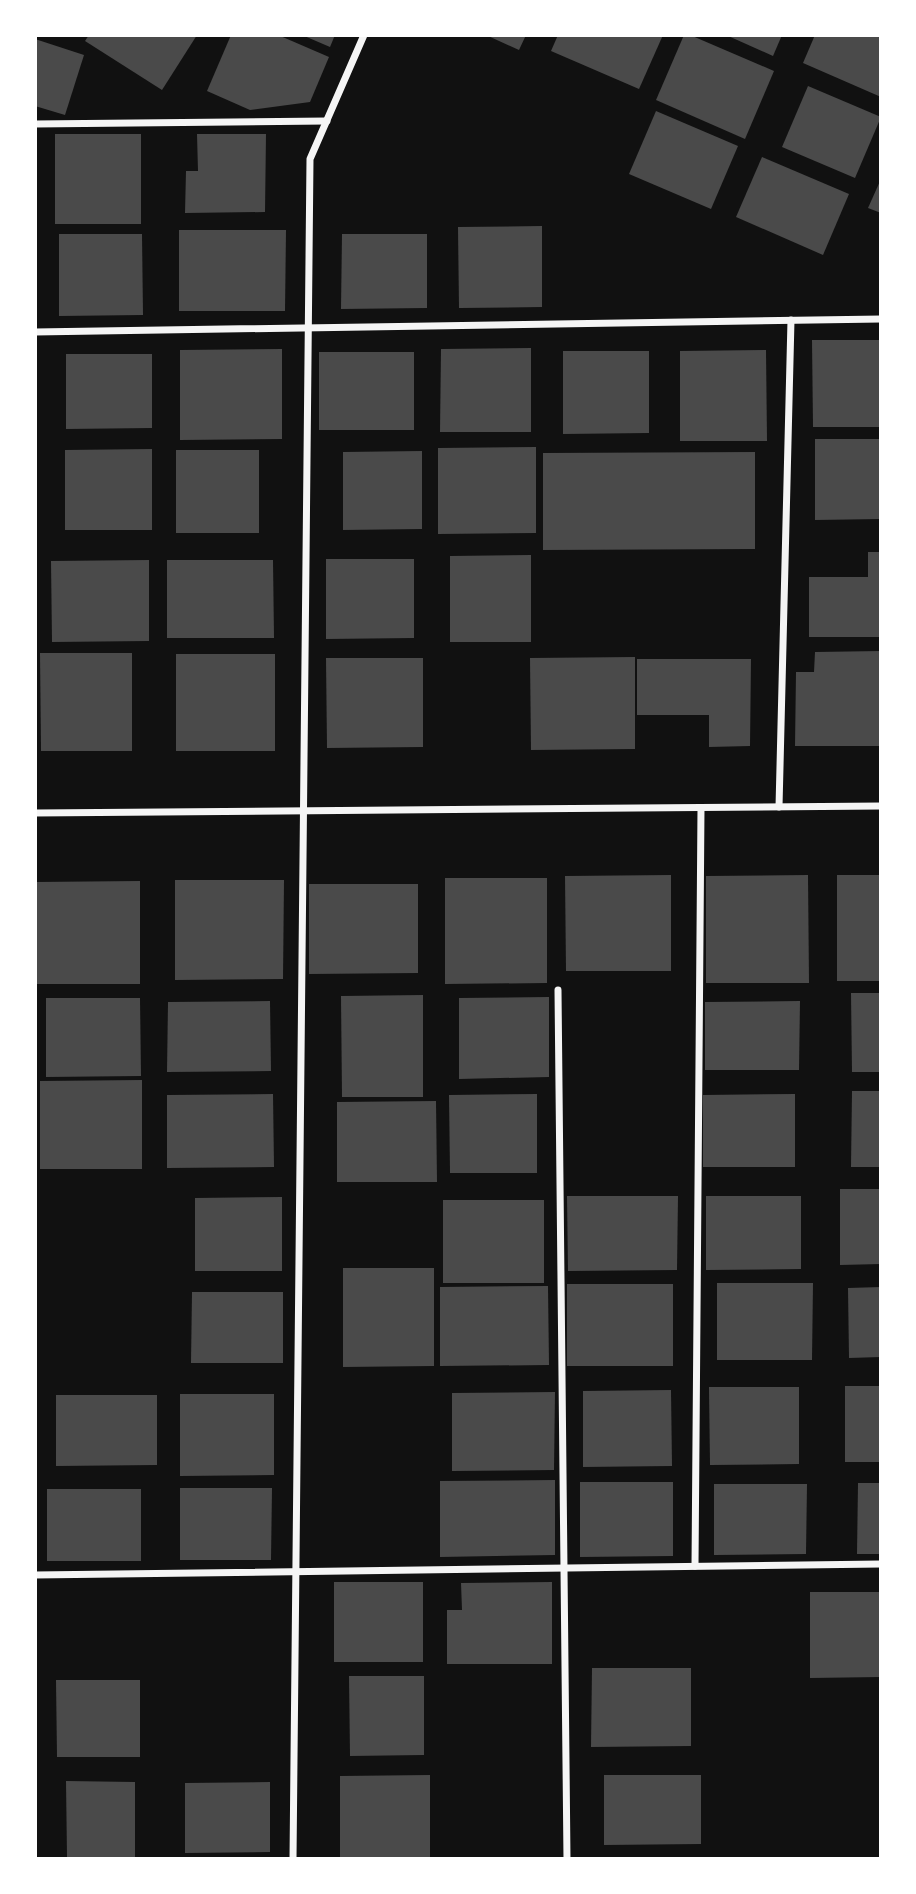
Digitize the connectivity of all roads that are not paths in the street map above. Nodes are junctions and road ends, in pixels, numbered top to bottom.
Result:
1 (365, 35) edge
2 (327, 121) junction
3 (35, 124) edge
4 (881, 319) edge
5 (791, 320) junction
6 (306, 326) junction
7 (35, 332) edge
8 (881, 806) edge
9 (779, 807) junction
10 (701, 808) junction
11 (305, 811) junction
12 (35, 813) edge
13 (558, 990) dead end
14 (881, 1564) edge
15 (695, 1566) junction
16 (565, 1569) junction
17 (297, 1572) junction
18 (35, 1575) edge
19 (293, 1859) edge
20 (568, 1859) edge

1 - 2 street
2 - 3 street
2 - 6 street
4 - 5 street
5 - 6 street
5 - 9 street
6 - 7 street
6 - 11 street
8 - 9 street
9 - 10 street
10 - 11 street
10 - 15 street
11 - 12 street
11 - 17 street
13 - 16 street
14 - 15 street
15 - 16 street
16 - 17 street
16 - 20 street
17 - 18 street
17 - 19 street

